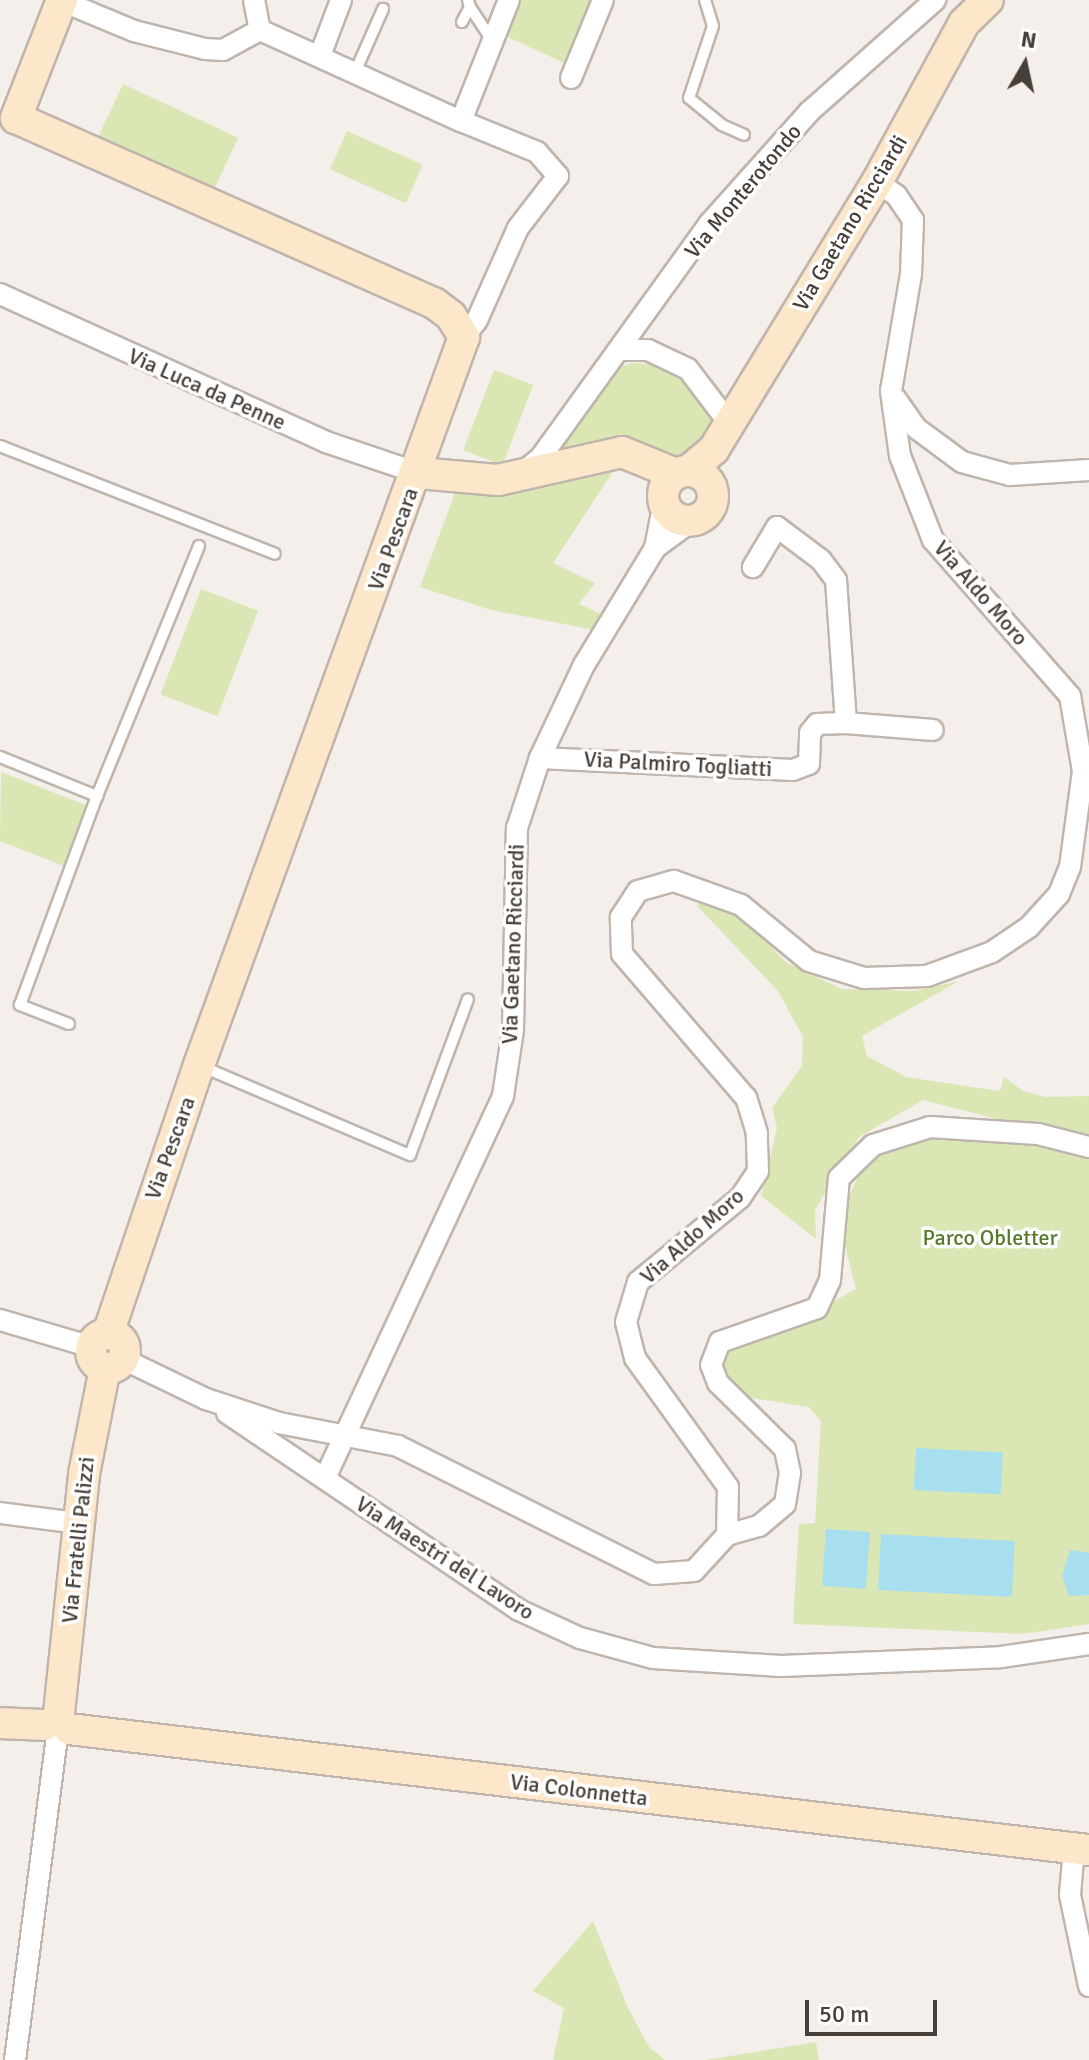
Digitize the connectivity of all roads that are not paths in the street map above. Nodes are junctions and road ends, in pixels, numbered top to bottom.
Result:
1 (62, 0) edge
2 (254, 0) edge
3 (341, 0) edge
4 (509, 0) edge
5 (603, 0) edge
6 (705, 0) edge
7 (935, 0) edge
8 (988, 0) edge
9 (469, 3) edge
10 (383, 9) dead end
11 (462, 22) dead end
12 (260, 30) junction
13 (493, 42) junction
14 (321, 53) junction
15 (356, 70) junction
16 (571, 78) dead end
17 (8, 115) edge
18 (461, 121) junction
19 (744, 135) dead end
20 (877, 182) junction
21 (0, 294) edge
22 (464, 337) junction
23 (620, 350) junction
24 (891, 391) junction
25 (729, 423) junction
26 (0, 446) edge
27 (1089, 470) edge
28 (418, 473) junction
29 (514, 477) junction
30 (680, 487) junction
31 (693, 520) joint
32 (199, 546) dead end
33 (655, 548) junction
34 (275, 554) dead end
35 (753, 567) dead end
36 (846, 723) junction
37 (933, 730) dead end
38 (0, 757) edge
39 (540, 758) junction
40 (97, 796) junction
41 (1080, 869) edge
42 (468, 999) dead end
43 (69, 1024) dead end
44 (199, 1065) junction
45 (1089, 1147) edge
46 (0, 1320) edge
47 (107, 1352) junction
48 (206, 1399) junction
49 (346, 1435) junction
50 (325, 1478) junction
51 (0, 1513) edge
52 (78, 1523) junction
53 (727, 1535) junction
54 (1089, 1644) edge
55 (0, 1723) edge
56 (57, 1726) junction
57 (1081, 1849) edge
58 (1089, 1986) edge
59 (15, 2060) edge

1 - 12 street
1 - 17 street
2 - 12 street
3 - 14 street
4 - 13 street
5 - 16 street
6 - 19 lane
7 - 23 street, Via Monterotondo
8 - 20 street, Via Gaetano Ricciardi
9 - 11 lane
9 - 13 lane
10 - 15 lane
12 - 14 street
13 - 18 street
14 - 15 street
15 - 18 street
17 - 22 street
18 - 22 street
20 - 24 street, Via Aldo Moro
20 - 25 street, Via Gaetano Ricciardi
21 - 28 street, Via Luca da Penne
22 - 28 street, Via Pescara
23 - 25 street
23 - 29 street, Via Monterotondo
24 - 27 street
24 - 41 street, Via Aldo Moro
25 - 30 street, Via Gaetano Ricciardi
26 - 34 lane
28 - 29 street
28 - 44 street, Via Pescara
29 - 30 street
30 - 31 street
30 - 33 street, Via Gaetano Ricciardi
31 - 33 street, Via Gaetano Ricciardi
32 - 40 lane
33 - 39 street, Via Gaetano Ricciardi
35 - 36 street
36 - 37 street
36 - 39 street, Via Palmiro Togliatti
38 - 40 lane
39 - 49 street, Via Gaetano Ricciardi
40 - 43 lane
41 - 53 street, Via Aldo Moro
42 - 44 lane
44 - 47 street, Via Pescara
45 - 53 street
46 - 47 street, Via Maestri del Lavoro
47 - 48 street, Via Maestri del Lavoro
47 - 52 street, Via Fratelli Palizzi
48 - 49 street, Via Maestri del Lavoro
48 - 50 street, Via Maestri del Lavoro
49 - 50 street, Via Gaetano Ricciardi
49 - 53 street
50 - 54 street, Via Maestri del Lavoro
51 - 52 street
52 - 56 street, Via Fratelli Palizzi
55 - 56 street, Via Colonnetta
56 - 57 street, Via Colonnetta
56 - 59 street
57 - 58 street

